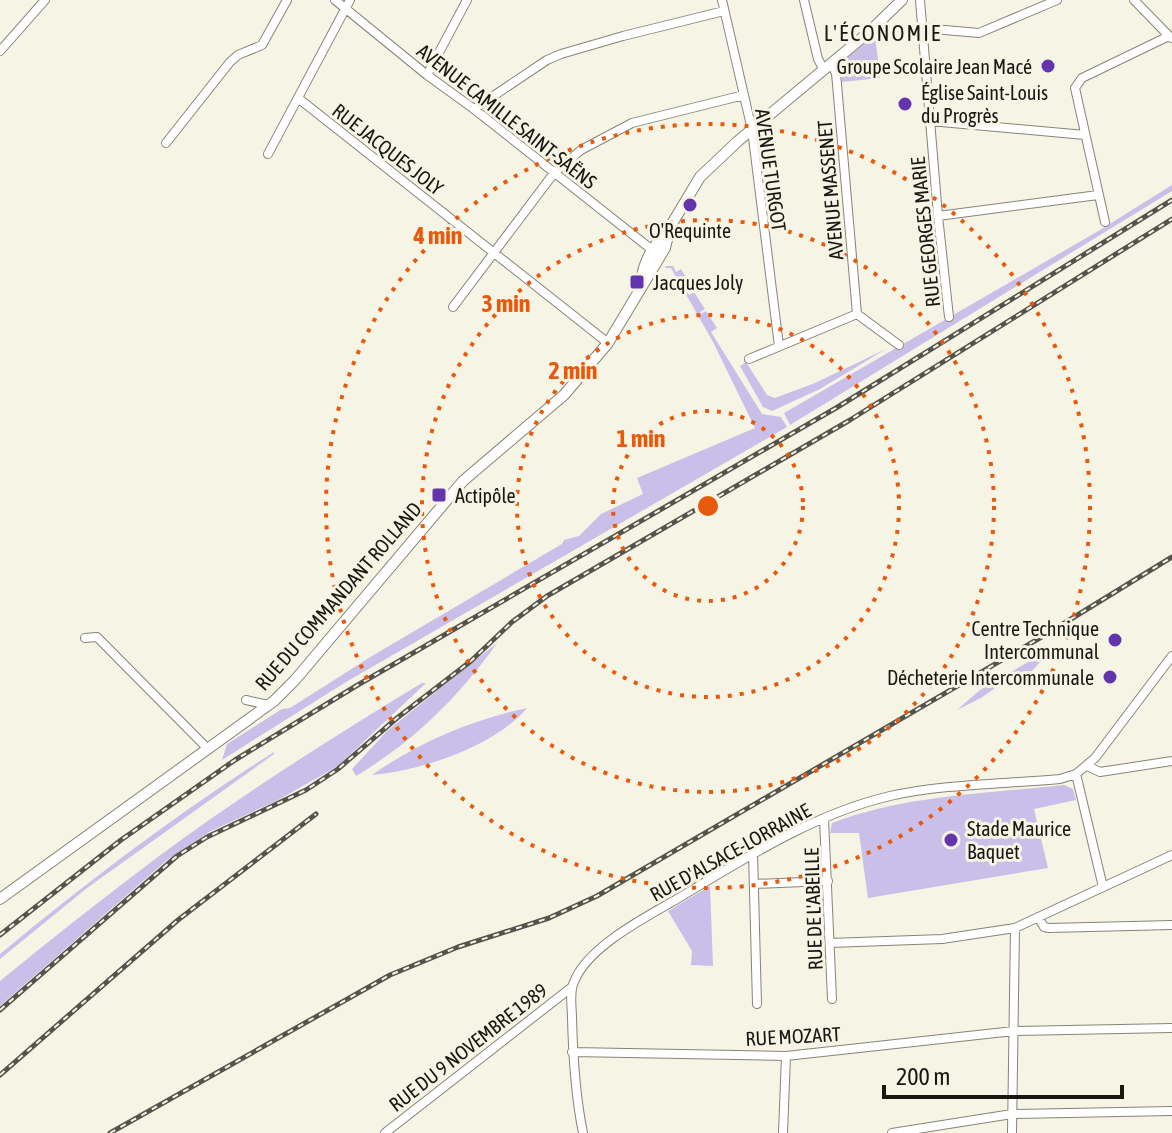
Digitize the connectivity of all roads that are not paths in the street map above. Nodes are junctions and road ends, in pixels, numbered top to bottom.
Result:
1 (45, 0) edge
2 (287, 0) edge
3 (335, 0) edge
4 (467, 0) edge
5 (722, 0) edge
6 (804, 0) edge
7 (902, 0) edge
8 (920, 0) edge
9 (1057, 0) edge
10 (1134, 0) edge
11 (348, 4) edge
12 (889, 5) edge
13 (724, 11) junction
14 (922, 28) junction
15 (1171, 37) edge
16 (0, 51) edge
17 (828, 67) junction
18 (427, 75) junction
19 (744, 95) junction
20 (298, 98) junction
21 (474, 109) junction
22 (930, 121) junction
23 (752, 130) junction
24 (1085, 135) junction
25 (166, 143) dead end
26 (268, 154) dead end
27 (554, 173) junction
28 (1098, 195) junction
29 (938, 216) junction
30 (1105, 222) dead end
31 (493, 252) junction
32 (656, 253) junction
33 (453, 307) dead end
34 (857, 314) junction
35 (949, 317) dead end
36 (608, 343) junction
37 (899, 345) dead end
38 (779, 346) junction
39 (749, 359) dead end
40 (85, 638) dead end
41 (1172, 656) edge
42 (246, 700) dead end
43 (268, 705) junction
44 (208, 749) junction
45 (1172, 761) edge
46 (1087, 766) junction
47 (1076, 774) junction
48 (824, 819) junction
49 (753, 853) junction
50 (1172, 855) edge
51 (828, 881) junction
52 (754, 884) junction
53 (1103, 887) junction
54 (0, 899) edge
55 (1038, 917) junction
56 (1172, 925) edge
57 (1015, 928) junction
58 (830, 943) junction
59 (572, 987) junction
60 (832, 999) dead end
61 (757, 1004) dead end
62 (1172, 1028) edge
63 (1014, 1031) junction
64 (572, 1052) junction
65 (786, 1056) junction
66 (1172, 1111) edge
67 (1012, 1114) junction
68 (385, 1133) edge
69 (583, 1133) edge
70 (783, 1133) edge
71 (892, 1133) edge
72 (1012, 1133) edge

1 - 16 street
2 - 25 street
3 - 11 street, AVENUE CAMILLE SAINT-SAËNS
4 - 18 street
5 - 13 street, AVENUE TURGOT
6 - 17 street, AVENUE MASSENET
7 - 12 street, RUE DU COMMANDANT ROLLAND
8 - 14 street, RUE GEORGES MARIE
9 - 14 street
10 - 15 street
11 - 18 street, AVENUE CAMILLE SAINT-SAËNS
11 - 20 street
12 - 17 street, RUE DU COMMANDANT ROLLAND
13 - 19 street, AVENUE TURGOT
13 - 21 street
14 - 22 street, RUE GEORGES MARIE
15 - 24 street
17 - 23 street, RUE DU COMMANDANT ROLLAND
17 - 34 street, AVENUE MASSENET
18 - 21 street, AVENUE CAMILLE SAINT-SAËNS
19 - 23 street, AVENUE TURGOT
19 - 27 street
20 - 26 street
20 - 31 street, RUE JACQUES JOLY
21 - 27 street, AVENUE CAMILLE SAINT-SAËNS
22 - 24 street
22 - 29 street, RUE GEORGES MARIE
23 - 32 street, RUE DU COMMANDANT ROLLAND
23 - 38 street, AVENUE TURGOT
24 - 28 street
27 - 31 street
27 - 32 street, AVENUE CAMILLE SAINT-SAËNS
28 - 29 street
28 - 30 street
29 - 35 street, RUE GEORGES MARIE
31 - 33 street
31 - 36 street, RUE JACQUES JOLY
32 - 36 street, RUE DU COMMANDANT ROLLAND
34 - 37 street
34 - 38 street
36 - 43 street, RUE DU COMMANDANT ROLLAND
38 - 39 street
40 - 44 street
41 - 46 street
42 - 43 street
43 - 44 street, RUE DU COMMANDANT ROLLAND
44 - 54 street, RUE DU COMMANDANT ROLLAND
45 - 46 street
46 - 47 street
47 - 48 street, RUE D'ALSACE-LORRAINE
47 - 53 street
48 - 49 street, RUE D'ALSACE-LORRAINE
48 - 51 street, RUE DE L'ABEILLE
49 - 52 street
49 - 59 street, RUE D'ALSACE-LORRAINE
50 - 53 street
51 - 52 street
51 - 58 street, RUE DE L'ABEILLE
52 - 61 street
53 - 55 street
55 - 56 street
55 - 57 street
57 - 58 street
57 - 63 street
58 - 60 street, RUE DE L'ABEILLE
59 - 64 street
59 - 68 street, RUE DU 9 NOVEMBRE 1989
62 - 63 street, RUE MOZART
63 - 65 street, RUE MOZART
63 - 67 street
64 - 65 street, RUE MOZART
64 - 69 street
65 - 70 street
66 - 67 street
67 - 71 street
67 - 72 street

